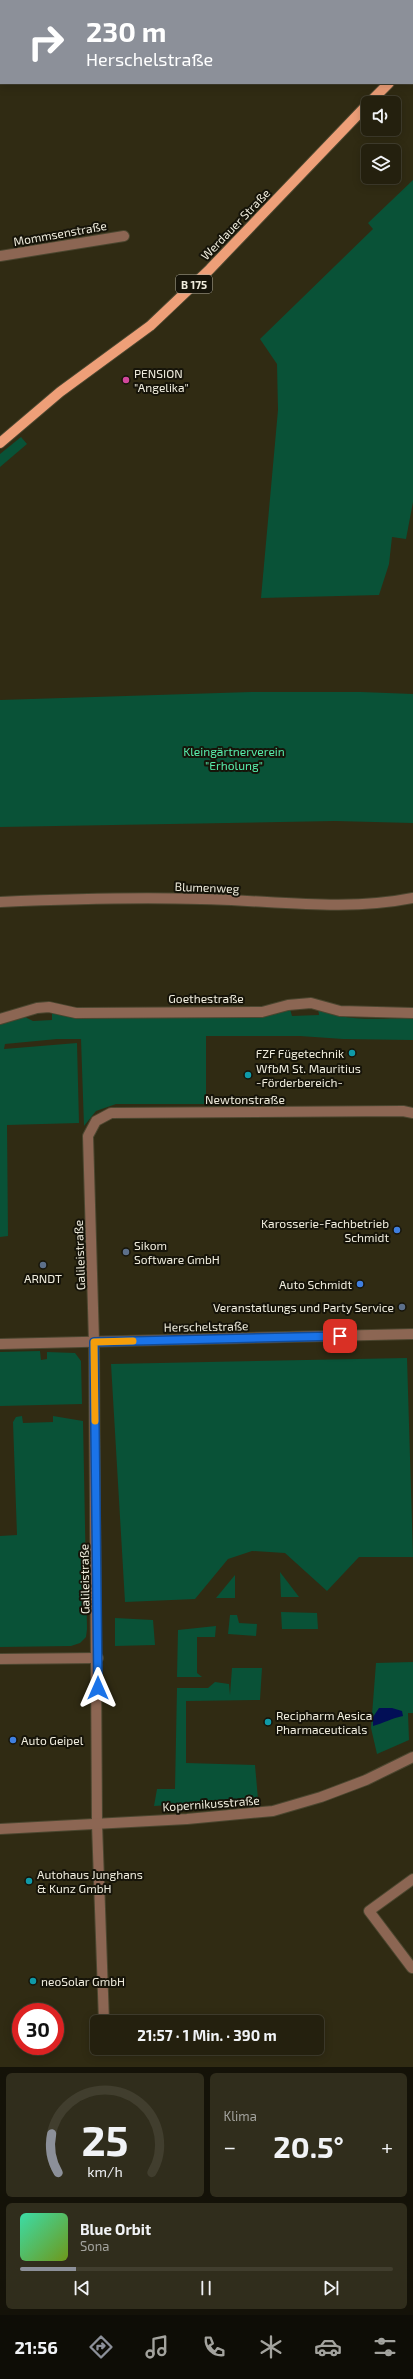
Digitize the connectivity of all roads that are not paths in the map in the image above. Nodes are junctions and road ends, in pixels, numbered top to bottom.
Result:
1 (388, 84) edge
2 (376, 96) edge
3 (361, 111) edge
4 (124, 236) dead end
5 (0, 256) edge
6 (0, 443) edge
7 (413, 898) edge
8 (0, 902) edge
9 (413, 1013) edge
10 (0, 1020) edge
11 (413, 1113) edge
12 (88, 1136) joint
13 (413, 1334) edge
14 (94, 1342) junction
15 (0, 1344) edge
16 (98, 1658) junction
17 (0, 1659) edge
18 (413, 1757) edge
19 (97, 1824) junction
20 (0, 1829) edge
21 (413, 1879) edge
22 (412, 1968) dead end
23 (104, 2015) edge

1 - 2 main road, Werdauer Straße / B 175
3 - 6 main road, Werdauer Straße / B 175
4 - 5 street, Mommsenstraße
7 - 8 street, Blumenweg
9 - 10 street, Goethestraße
11 - 12 street, Newtonstraße
12 - 14 street, Galileistraße
13 - 14 street, Herschelstraße
14 - 15 street, Herschelstraße
14 - 16 street, Galileistraße
16 - 17 street
16 - 19 street, Galileistraße
18 - 19 street, Kopernikusstraße
19 - 20 street, Kopernikusstraße
19 - 23 street, Galileistraße
21 - 22 street

